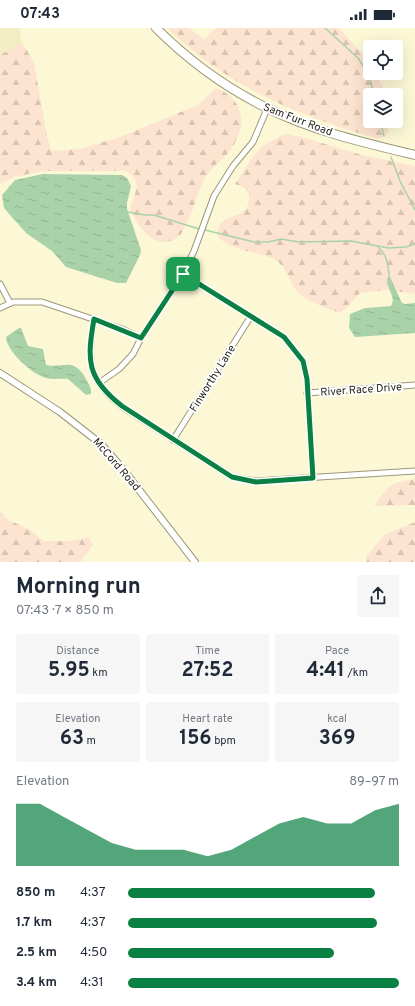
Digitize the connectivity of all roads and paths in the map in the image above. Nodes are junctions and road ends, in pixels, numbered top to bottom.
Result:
1 (156, 28) edge
2 (267, 109) junction
3 (415, 155) edge
4 (183, 274) junction
5 (0, 284) edge
6 (10, 303) junction
7 (0, 308) edge
8 (251, 316) junction
9 (94, 319) junction
10 (141, 338) junction
11 (0, 373) edge
12 (99, 383) junction
13 (415, 385) edge
14 (307, 393) junction
15 (173, 440) junction
16 (415, 471) edge
17 (313, 478) junction
18 (195, 562) edge

1 - 2 main road, Sam Furr Road
2 - 3 main road, Sam Furr Road
2 - 4 street
4 - 8 street
4 - 10 street
5 - 6 street
6 - 7 street
6 - 9 street
8 - 14 street
8 - 15 street, Finworthy Lane
9 - 10 street
9 - 12 street
10 - 12 street
11 - 18 street, McCord Road
12 - 15 street
13 - 14 street, River Race Drive
14 - 17 street
15 - 17 street
16 - 17 street

